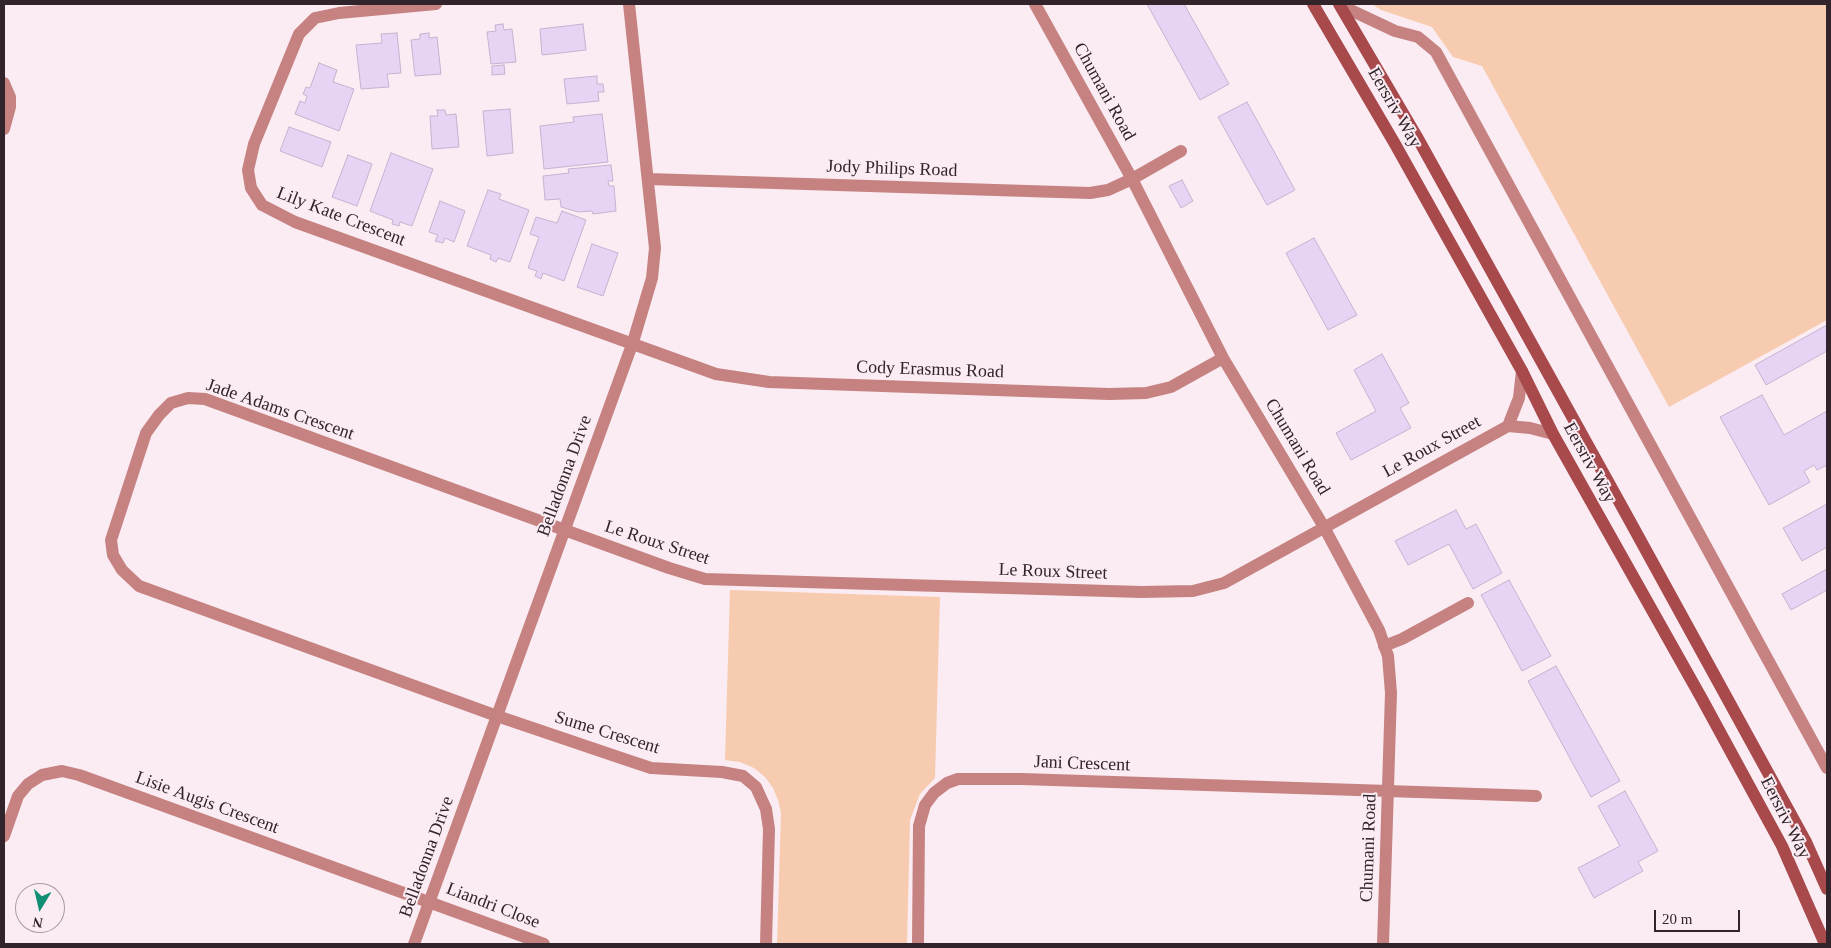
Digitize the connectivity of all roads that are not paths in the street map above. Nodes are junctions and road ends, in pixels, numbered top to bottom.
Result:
1 (436, 4) edge
2 (629, 4) edge
3 (1035, 4) edge
4 (1313, 4) edge
5 (1340, 4) edge
6 (4, 83) edge
7 (4, 129) edge
8 (1181, 151) dead end
9 (648, 179) junction
10 (1132, 179) junction
11 (633, 342) junction
12 (1223, 358) junction
13 (1522, 371) junction
14 (1508, 426) junction
15 (1552, 434) junction
16 (1324, 527) junction
17 (564, 530) junction
18 (1468, 603) dead end
19 (1384, 646) junction
20 (497, 716) junction
21 (1827, 768) edge
22 (1388, 791) junction
23 (1536, 796) dead end
24 (4, 836) edge
25 (1827, 889) edge
26 (429, 901) junction
27 (414, 944) edge
28 (544, 944) edge
29 (766, 944) edge
30 (918, 944) edge
31 (1383, 944) edge
32 (1825, 944) edge

1 - 11 street, Lily Kate Crescent
2 - 9 street, Belladonna Drive
3 - 10 street, Chumani Road
4 - 13 main road, Eersriv Way
5 - 21 street
5 - 25 main road, Eersriv Way
6 - 7 street
8 - 10 street, Jody Philips Road
9 - 10 street, Jody Philips Road
9 - 11 street, Belladonna Drive
10 - 12 street, Chumani Road
11 - 12 street, Cody Erasmus Road
11 - 17 street, Belladonna Drive
12 - 16 street, Chumani Road
13 - 14 street, Le Roux Street
13 - 15 main road, Eersriv Way
14 - 15 street, Le Roux Street
14 - 16 street, Le Roux Street
15 - 32 main road, Eersriv Way
16 - 17 street, Le Roux Street
16 - 19 street, Chumani Road
17 - 20 street, Belladonna Drive
17 - 20 street, Jade Adams Crescent
18 - 19 street
19 - 22 street, Chumani Road
20 - 26 street, Belladonna Drive
20 - 29 street, Sume Crescent
22 - 23 street, Jani Crescent
22 - 30 street, Jani Crescent
22 - 31 street, Chumani Road
24 - 26 street, Lisie Augis Crescent
26 - 27 street, Belladonna Drive
26 - 28 street, Liandri Close

